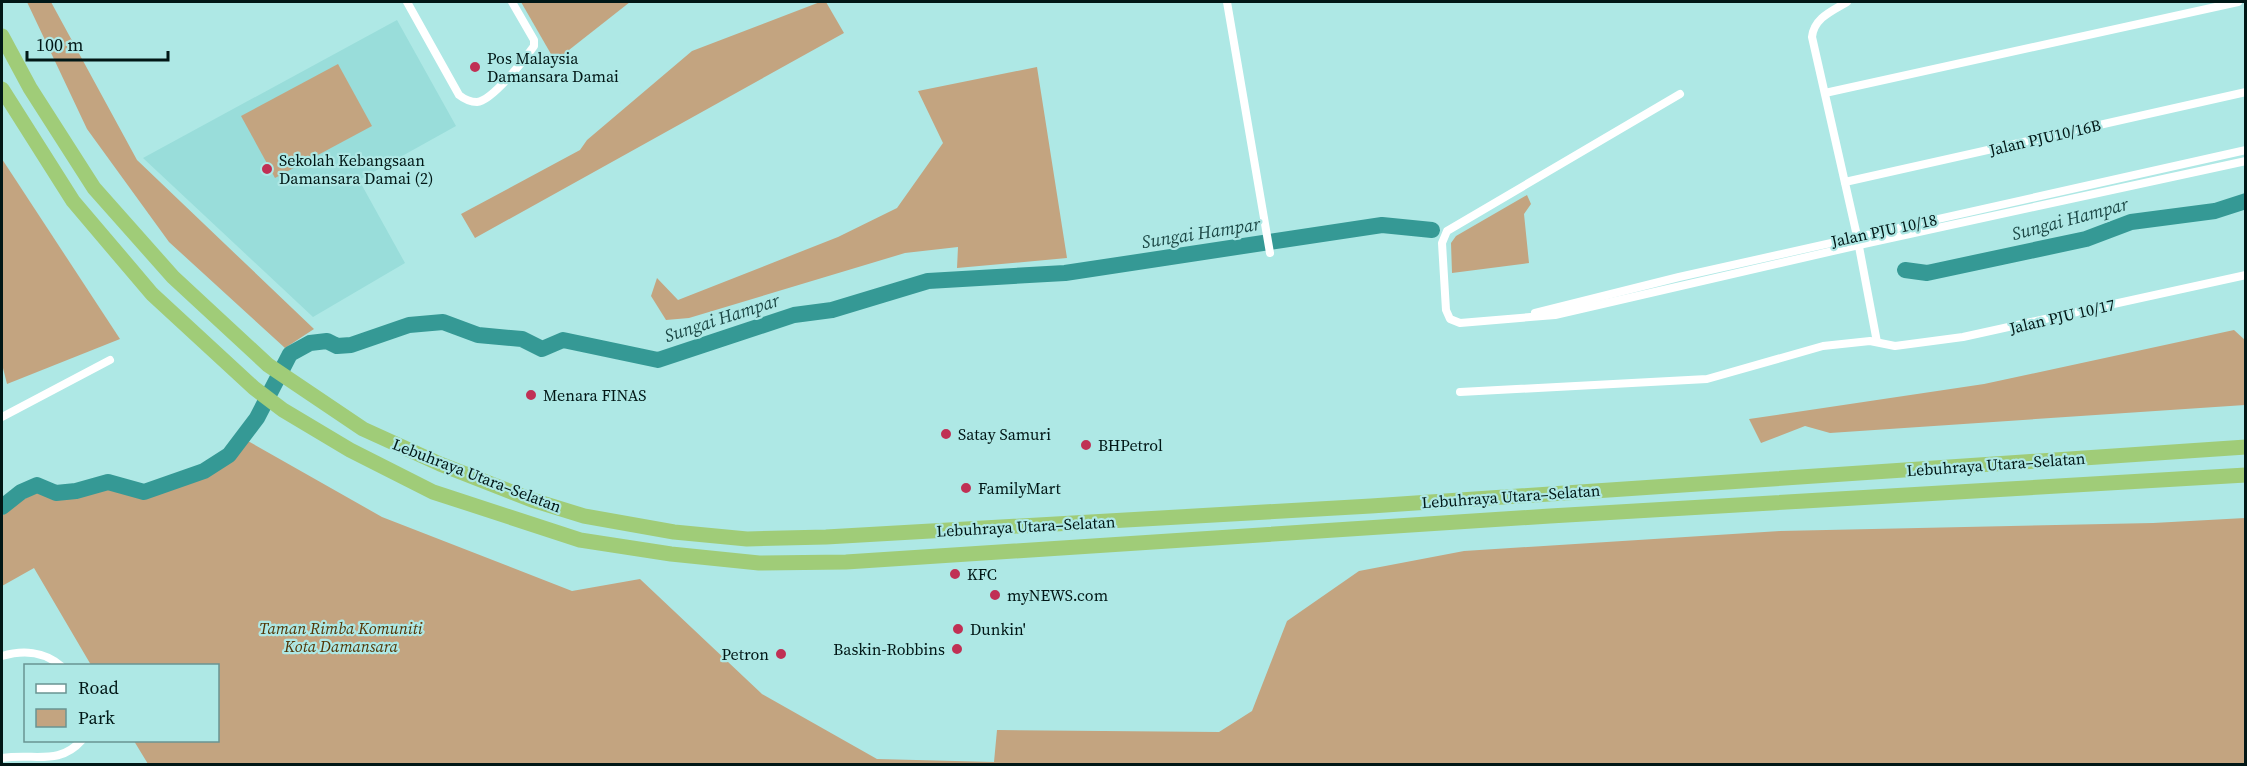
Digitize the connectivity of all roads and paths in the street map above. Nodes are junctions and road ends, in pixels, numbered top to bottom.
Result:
1 (407, 2) edge
2 (513, 2) edge
3 (1227, 2) edge
4 (1847, 2) edge
5 (2238, 2) edge
6 (2, 36) edge
7 (2, 89) edge
8 (2246, 92) edge
9 (1825, 93) junction
10 (1680, 94) dead end
11 (2246, 150) edge
12 (2246, 161) edge
13 (1845, 182) junction
14 (1858, 241) junction
15 (1270, 253) dead end
16 (2246, 274) edge
17 (1877, 342) junction
18 (110, 360) dead end
19 (1460, 393) dead end
20 (2, 417) edge
21 (2246, 447) edge
22 (2246, 475) edge
23 (2, 656) edge
24 (59, 664) edge
25 (81, 742) edge
26 (2, 758) edge

1 - 2 street
3 - 15 street
4 - 9 street
5 - 9 street
6 - 21 highway, Lebuhraya Utara–Selatan
7 - 22 highway, Lebuhraya Utara–Selatan
8 - 13 street, Jalan PJU10/16B
9 - 13 street
10 - 14 street, Jalan PJU 10/18
11 - 14 street, Jalan PJU 10/18
12 - 14 street, Jalan PJU 10/18
13 - 14 street
14 - 17 street
16 - 17 street, Jalan PJU 10/17
17 - 19 street, Jalan PJU 10/17
18 - 20 street
23 - 24 street
25 - 26 street

